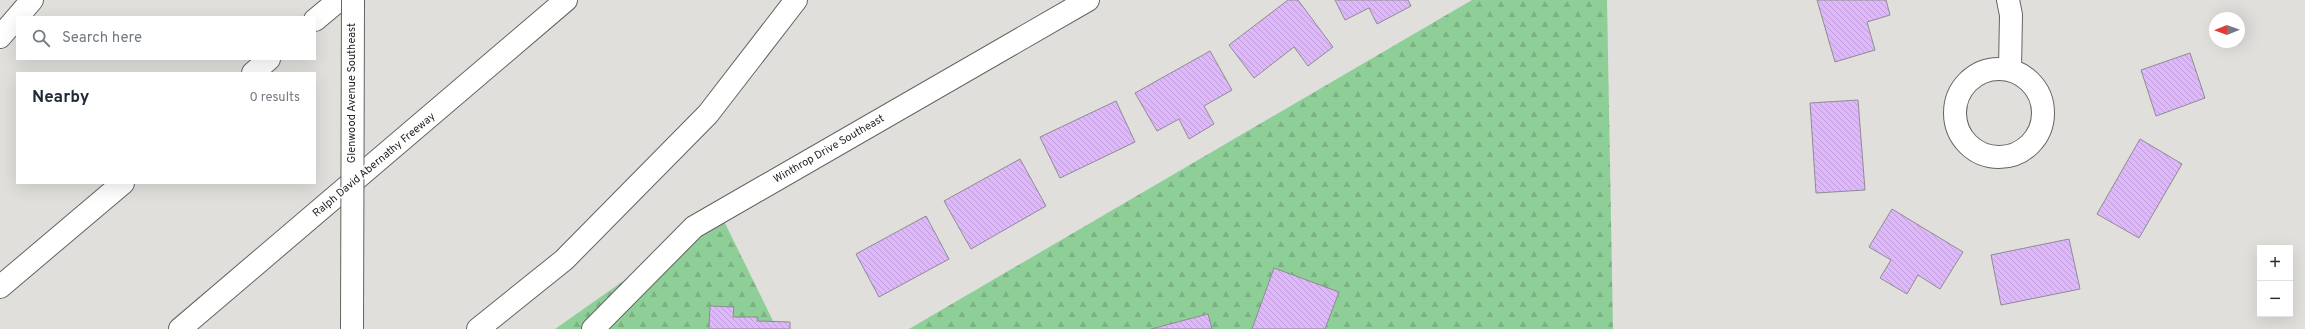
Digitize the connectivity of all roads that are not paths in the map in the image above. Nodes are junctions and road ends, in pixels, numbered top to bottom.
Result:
1 (32, 0) edge
2 (339, 0) edge
3 (352, 0) edge
4 (566, 0) edge
5 (796, 0) edge
6 (1088, 0) edge
7 (2008, 0) edge
8 (18, 16) edge
9 (16, 18) edge
10 (316, 19) edge
11 (0, 37) edge
12 (268, 60) edge
13 (2010, 69) junction
14 (254, 72) edge
15 (122, 184) edge
16 (0, 287) edge
17 (180, 329) edge
18 (352, 329) edge
19 (478, 329) edge
20 (593, 329) edge

1 - 8 main road
2 - 10 main road
3 - 18 main road, Glenwood Avenue Southeast, bridge
4 - 17 main road, Ralph David Abernathy Freeway
5 - 19 main road
6 - 20 main road, Winthrop Drive Southeast
7 - 13 main road
9 - 11 main road
12 - 14 main road
13 - 13 main road
15 - 16 main road

